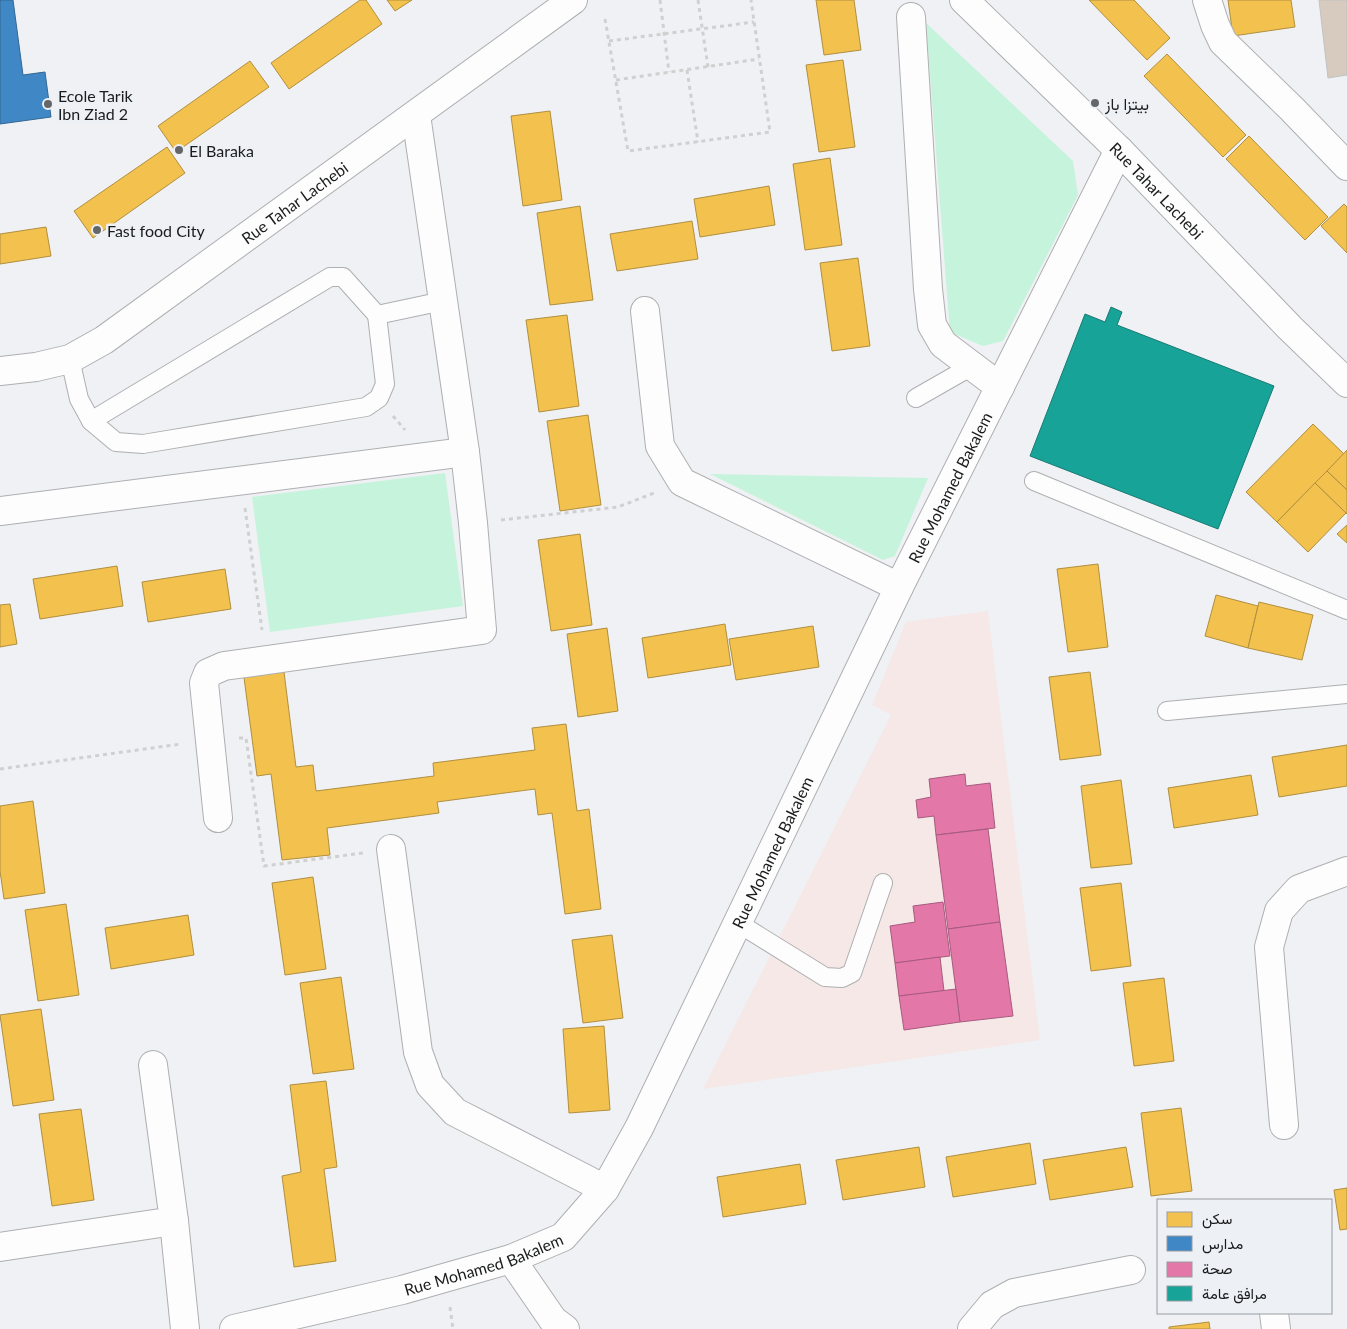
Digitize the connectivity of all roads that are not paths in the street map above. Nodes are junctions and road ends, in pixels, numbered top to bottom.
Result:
1 (573, 0) edge
2 (964, 0) edge
3 (1207, 0) edge
4 (910, 18) dead end
5 (416, 115) junction
6 (1119, 150) junction
7 (1347, 166) edge
8 (443, 301) junction
9 (645, 311) dead end
10 (377, 315) junction
11 (70, 359) junction
12 (972, 366) junction
13 (0, 371) edge
14 (1347, 384) edge
15 (1000, 387) junction
16 (916, 398) dead end
17 (91, 421) junction
18 (465, 452) junction
19 (1034, 482) dead end
20 (0, 511) edge
21 (898, 587) junction
22 (1347, 610) edge
23 (1347, 694) edge
24 (1167, 711) dead end
25 (218, 818) dead end
26 (391, 849) road end
27 (1347, 872) edge
28 (883, 883) dead end
29 (738, 923) junction
30 (153, 1065) dead end
31 (1284, 1125) dead end
32 (605, 1189) junction
33 (174, 1221) junction
34 (0, 1247) edge
35 (511, 1259) junction
36 (1131, 1270) dead end
37 (1274, 1314) edge
38 (185, 1329) edge
39 (234, 1329) edge
40 (565, 1329) edge
41 (972, 1329) edge
42 (1276, 1329) edge

1 - 5 street, Rue Tahar Lachebi
2 - 6 street, Rue Tahar Lachebi
3 - 7 street
4 - 12 street
5 - 8 street
5 - 11 street, Rue Tahar Lachebi
6 - 14 street, Rue Tahar Lachebi
6 - 15 street, Rue Mohamed Bakalem
8 - 10 lane
8 - 18 street
9 - 21 street
10 - 17 lane
10 - 17 lane
11 - 13 street, Rue Tahar Lachebi
11 - 17 lane
12 - 15 street
12 - 16 lane
15 - 21 street, Rue Mohamed Bakalem
18 - 20 street
18 - 25 street
19 - 22 lane
21 - 29 street, Rue Mohamed Bakalem
23 - 24 lane
26 - 32 street
27 - 31 street
28 - 29 lane
29 - 32 street, Rue Mohamed Bakalem
30 - 33 street
32 - 35 street, Rue Mohamed Bakalem
33 - 34 street
33 - 38 street
35 - 39 street, Rue Mohamed Bakalem
35 - 40 street
36 - 41 street
37 - 42 street

